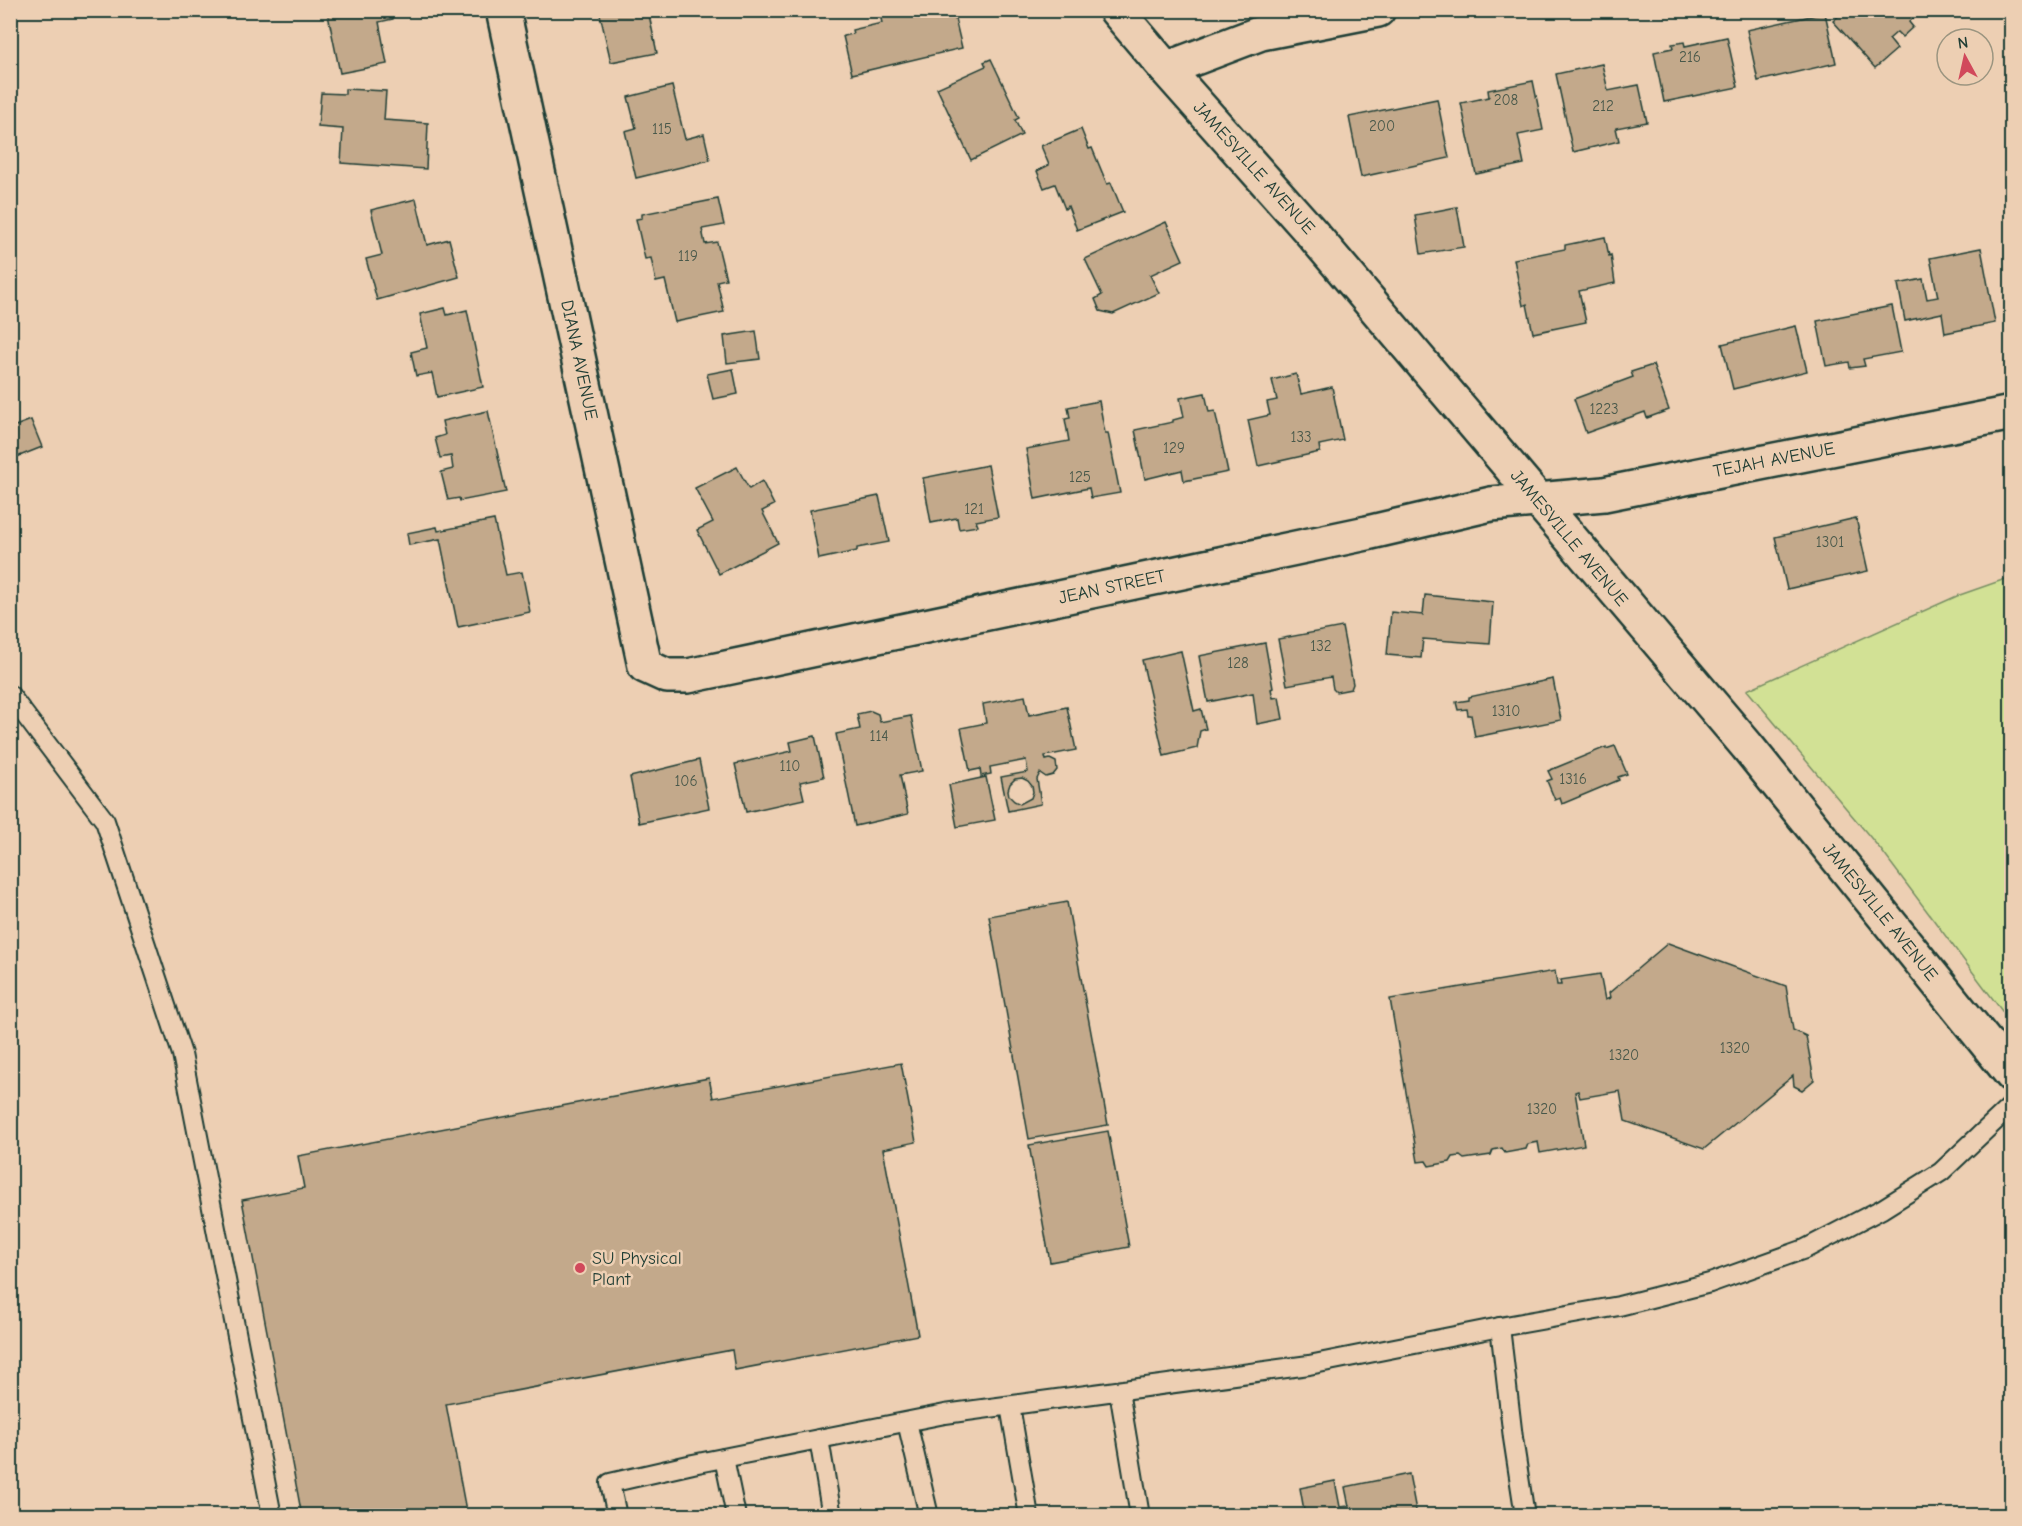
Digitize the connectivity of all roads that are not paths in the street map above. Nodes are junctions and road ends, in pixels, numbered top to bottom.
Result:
1 (503, 10) edge
2 (1116, 10) edge
3 (1378, 10) edge
4 (1166, 69) junction
5 (2012, 413) edge
6 (1536, 498) junction
7 (688, 676) joint
8 (10, 695) edge
9 (2012, 1075) edge
10 (2012, 1105) edge
11 (1500, 1327) junction
12 (1119, 1391) junction
13 (1010, 1406) junction
14 (907, 1422) junction
15 (819, 1439) junction
16 (724, 1458) junction
17 (272, 1515) edge
18 (617, 1515) edge
19 (736, 1515) edge
20 (832, 1515) edge
21 (929, 1515) edge
22 (1029, 1515) edge
23 (1140, 1515) edge
24 (1525, 1515) edge

1 - 7 street, DIANA AVENUE
2 - 4 street, JAMESVILLE AVENUE
3 - 4 street
4 - 6 street, JAMESVILLE AVENUE
5 - 6 street, TEJAH AVENUE
6 - 7 street, JEAN STREET
6 - 9 street, JAMESVILLE AVENUE
8 - 17 lane
10 - 11 lane
11 - 12 lane
11 - 24 lane
12 - 13 lane
12 - 23 lane
13 - 14 lane
13 - 22 lane
14 - 15 lane
14 - 21 lane
15 - 16 lane
15 - 20 lane
16 - 18 lane
16 - 19 lane

